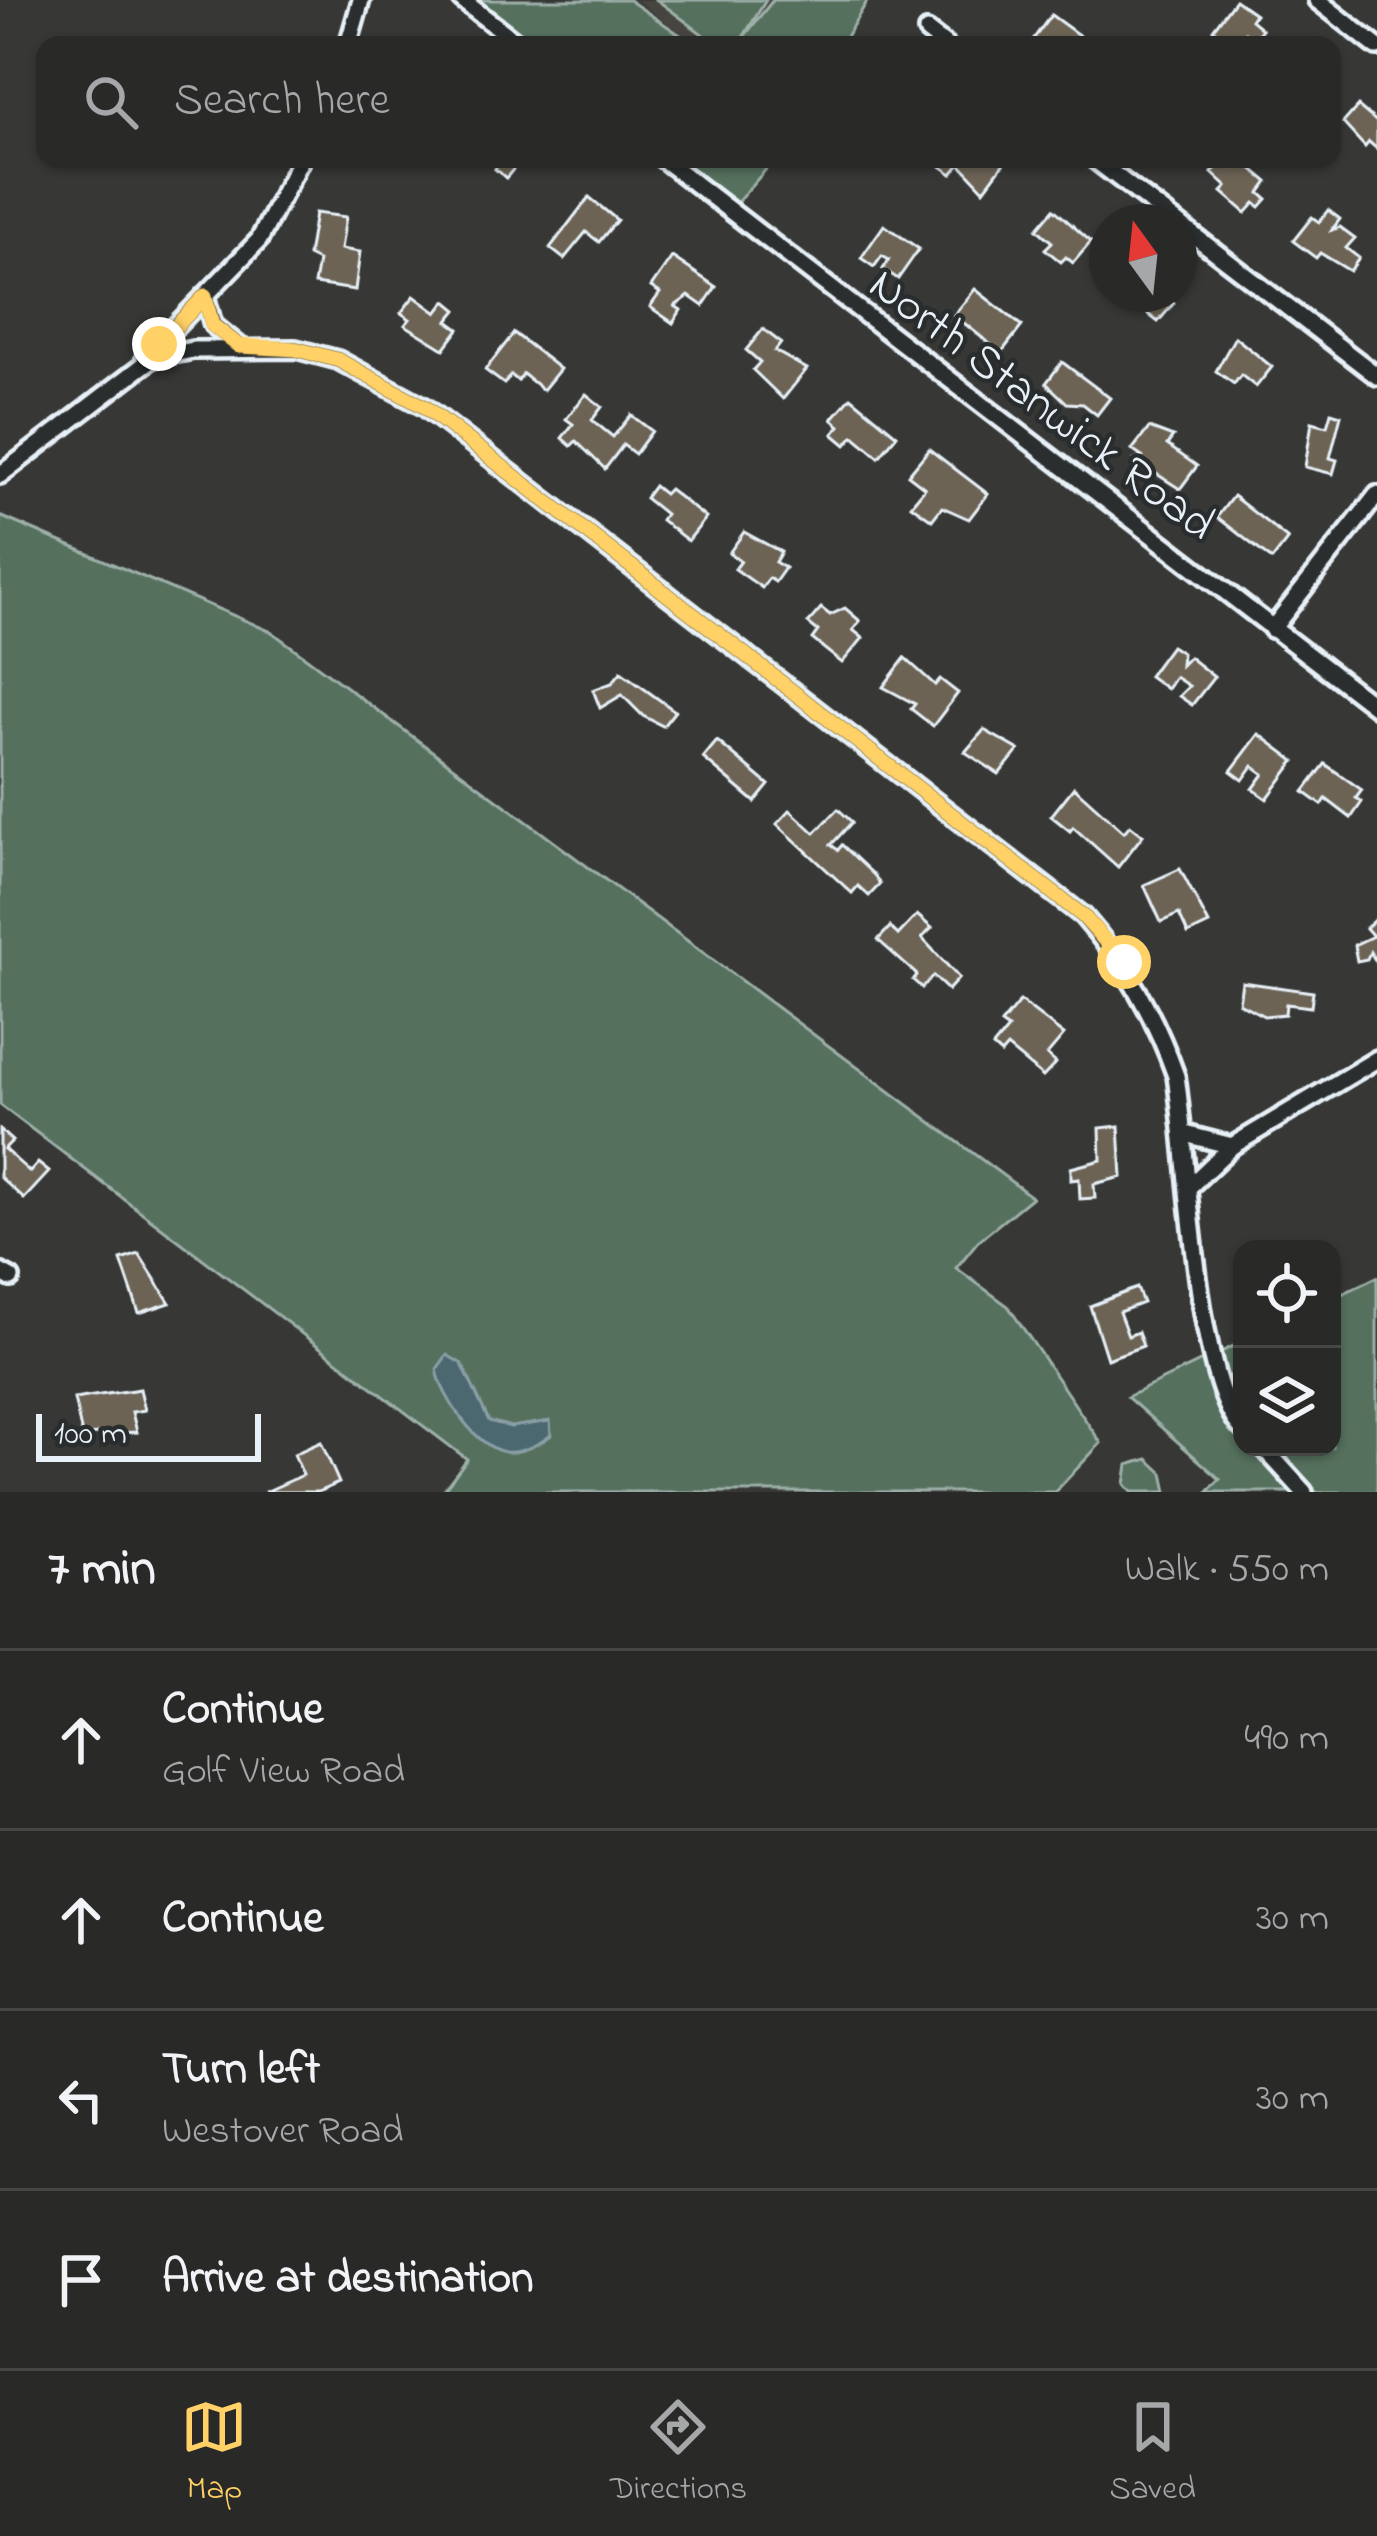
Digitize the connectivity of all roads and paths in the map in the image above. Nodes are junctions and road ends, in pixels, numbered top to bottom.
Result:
1 (361, 0) edge
2 (462, 0) edge
3 (1317, 0) edge
4 (927, 31) dead end
5 (351, 36) edge
6 (508, 36) edge
7 (934, 36) edge
8 (1377, 46) edge
9 (296, 168) edge
10 (675, 168) edge
11 (1106, 168) edge
12 (1153, 204) edge
13 (1197, 238) edge
14 (205, 296) junction
15 (239, 346) junction
16 (1377, 376) edge
17 (126, 377) junction
18 (0, 475) edge
19 (1377, 495) edge
20 (1272, 628) junction
21 (1377, 708) edge
22 (1377, 1059) edge
23 (1185, 1134) junction
24 (1232, 1147) junction
25 (1191, 1185) junction
26 (1233, 1417) edge
27 (1271, 1456) edge
28 (1304, 1492) edge

1 - 5 street
2 - 6 street
3 - 8 street
4 - 7 street
9 - 14 street
10 - 20 street, North Stanwick Road
11 - 12 street
13 - 16 street
14 - 15 street
14 - 17 street
15 - 17 street
15 - 23 street
17 - 18 street
19 - 20 street
20 - 21 street, North Stanwick Road
22 - 24 street
23 - 24 street
23 - 25 street
24 - 25 street
25 - 26 street
27 - 28 street

